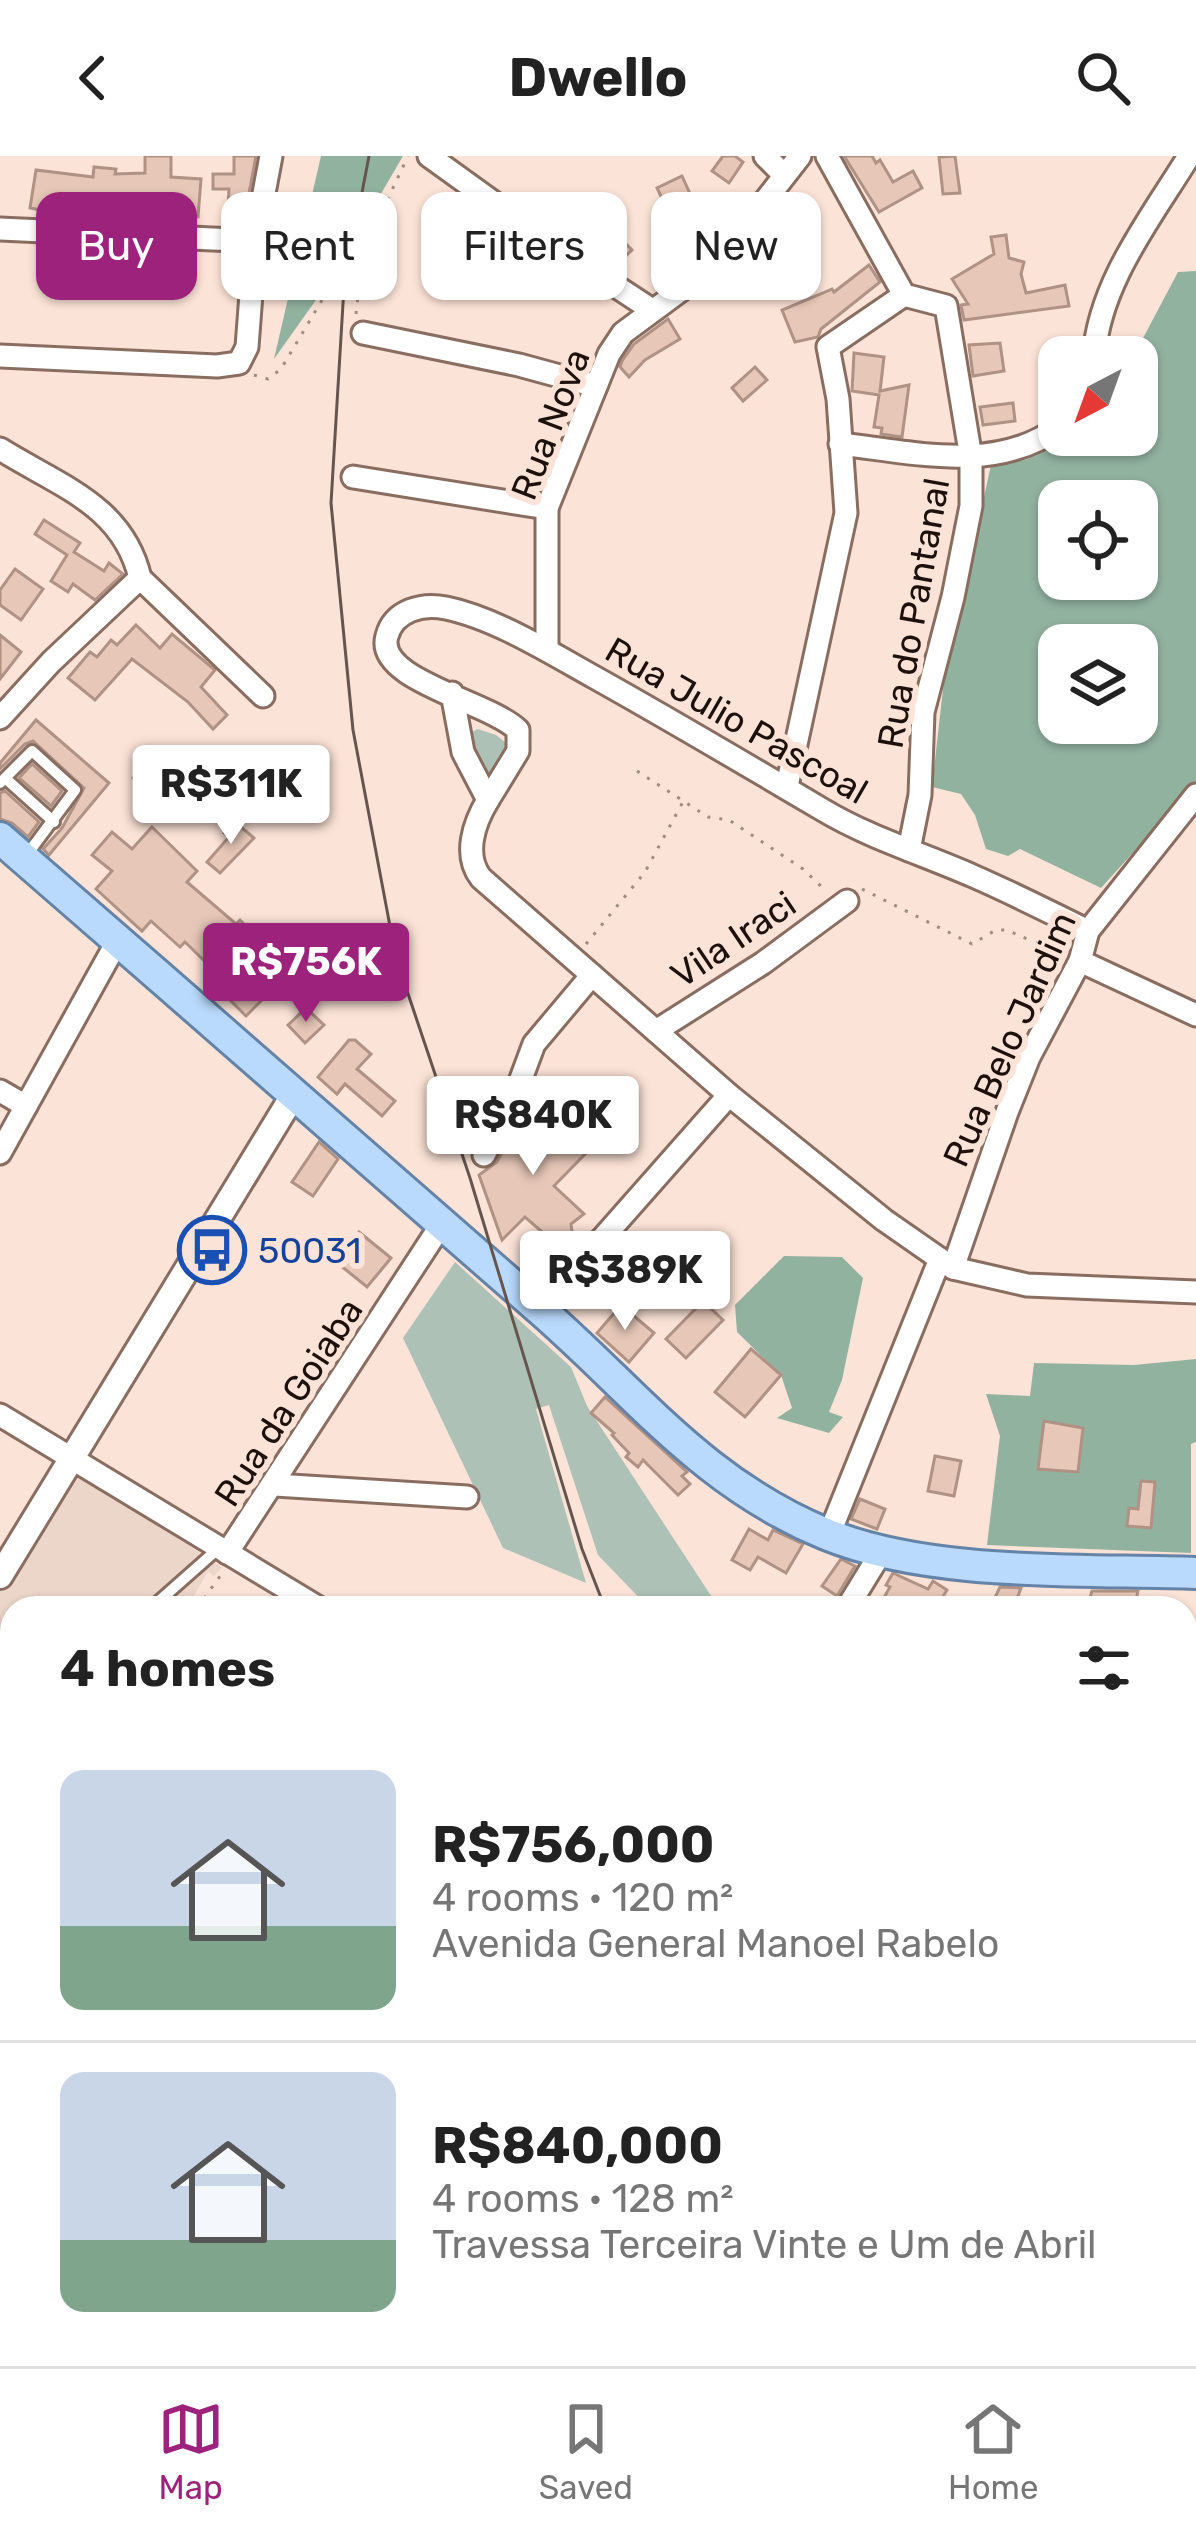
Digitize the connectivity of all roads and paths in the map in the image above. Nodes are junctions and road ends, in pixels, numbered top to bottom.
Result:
1 (272, 156) edge
2 (408, 156) edge
3 (429, 156) edge
4 (765, 156) edge
5 (800, 156) edge
6 (827, 156) edge
7 (1189, 156) edge
8 (784, 175) junction
9 (265, 192) edge
10 (391, 192) edge
11 (0, 230) edge
12 (221, 240) edge
13 (904, 295) junction
14 (252, 300) edge
15 (322, 300) edge
16 (356, 300) edge
17 (652, 310) junction
18 (363, 333) joint
19 (1096, 336) edge
20 (0, 356) edge
21 (238, 363) junction
22 (596, 386) junction
23 (1038, 439) edge
24 (840, 444) junction
25 (0, 449) edge
26 (971, 458) junction
27 (352, 477) dead end
28 (547, 508) junction
29 (140, 578) junction
30 (547, 650) junction
31 (452, 693) junction
32 (263, 695) dead end
33 (0, 718) edge
34 (637, 771) dead end
35 (2, 780) edge
36 (787, 786) junction
37 (1196, 794) edge
38 (488, 800) junction
39 (684, 800) junction
40 (54, 822) junction
41 (0, 838) edge
42 (909, 850) junction
43 (24, 859) junction
44 (844, 903) junction
45 (1088, 931) junction
46 (118, 940) junction
47 (573, 959) junction
48 (1080, 961) junction
49 (592, 975) junction
50 (1196, 1015) edge
51 (656, 1031) junction
52 (0, 1091) edge
53 (294, 1094) junction
54 (729, 1094) junction
55 (26, 1106) junction
56 (0, 1153) edge
57 (484, 1155) dead end
58 (442, 1225) junction
59 (946, 1264) junction
60 (1196, 1292) edge
61 (540, 1309) junction
62 (0, 1415) edge
63 (74, 1458) junction
64 (275, 1485) junction
65 (467, 1497) dead end
66 (830, 1535) junction
67 (882, 1551) junction
68 (228, 1553) junction
69 (1196, 1573) edge
70 (0, 1576) edge
71 (168, 1596) edge
72 (204, 1596) edge
73 (299, 1596) edge
74 (854, 1596) edge

1 - 9 street
2 - 10 path
3 - 17 street
4 - 8 street
5 - 8 street, Rua Nova
6 - 13 street
7 - 19 street
8 - 17 street, Rua Nova
11 - 12 street
13 - 24 street
13 - 26 street, Rua do Pantanal
14 - 21 street
15 - 21 path
16 - 18 path
17 - 22 street, Rua Nova
18 - 22 street
20 - 21 street
22 - 28 street, Rua Nova
23 - 26 street
24 - 26 street
24 - 36 street
25 - 29 street
26 - 42 street, Rua do Pantanal
27 - 28 street
28 - 30 street, Rua Nova
29 - 32 street
29 - 33 street
30 - 31 street, Rua Julio Pascoal
30 - 36 street, Rua Julio Pascoal
31 - 38 street
31 - 38 street
34 - 39 path
35 - 40 lane
35 - 40 lane
36 - 42 street, Rua Julio Pascoal
37 - 45 street, Rua Belo Jardim
38 - 47 street
39 - 44 path
39 - 47 path
40 - 43 lane
41 - 43 main road
42 - 45 street, Rua Julio Pascoal
43 - 46 main road
44 - 48 path
44 - 51 street, Vila Iraci
45 - 48 street, Rua Belo Jardim
46 - 53 main road
46 - 55 street
47 - 49 street
48 - 50 street
48 - 59 street, Rua Belo Jardim
49 - 51 street
49 - 57 street
51 - 54 street
52 - 55 street
53 - 58 main road
53 - 63 street
54 - 59 street
54 - 61 street
55 - 56 street
58 - 61 main road
58 - 64 street, Rua da Goiaba
59 - 60 street
59 - 66 street, Rua Belo Jardim
61 - 66 main road
62 - 63 street
63 - 68 street
63 - 70 street
64 - 65 street
64 - 68 street, Rua da Goiaba
66 - 67 main road
67 - 69 main road
67 - 74 street
68 - 71 lane
68 - 72 path
68 - 73 street

